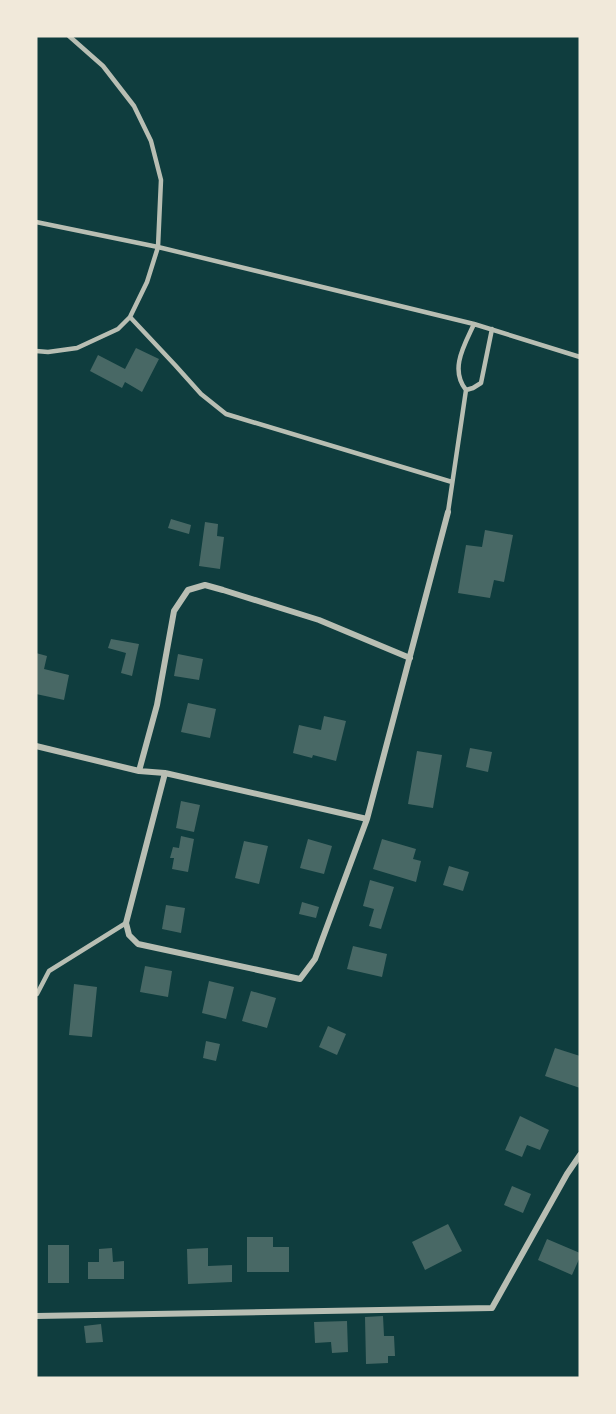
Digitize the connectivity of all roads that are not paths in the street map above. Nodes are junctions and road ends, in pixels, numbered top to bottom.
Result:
1 (69, 36) edge
2 (36, 222) edge
3 (158, 247) junction
4 (130, 317) junction
5 (474, 324) junction
6 (492, 329) junction
7 (36, 351) edge
8 (580, 357) edge
9 (466, 390) junction
10 (453, 482) junction
11 (448, 512) joint
12 (410, 658) junction
13 (36, 746) edge
14 (139, 771) junction
15 (165, 773) junction
16 (367, 819) junction
17 (126, 923) junction
18 (37, 994) edge
19 (580, 1155) edge
20 (36, 1316) edge

1 - 3 lane
2 - 3 lane
3 - 4 lane
3 - 5 lane
4 - 7 lane
4 - 10 lane
5 - 6 lane
5 - 9 lane
6 - 8 lane
6 - 9 lane
9 - 10 lane
10 - 11 lane
11 - 12 street
12 - 14 street
12 - 16 street
13 - 14 street
14 - 15 street
15 - 16 street
15 - 17 street
16 - 17 street
17 - 18 lane
19 - 20 street

